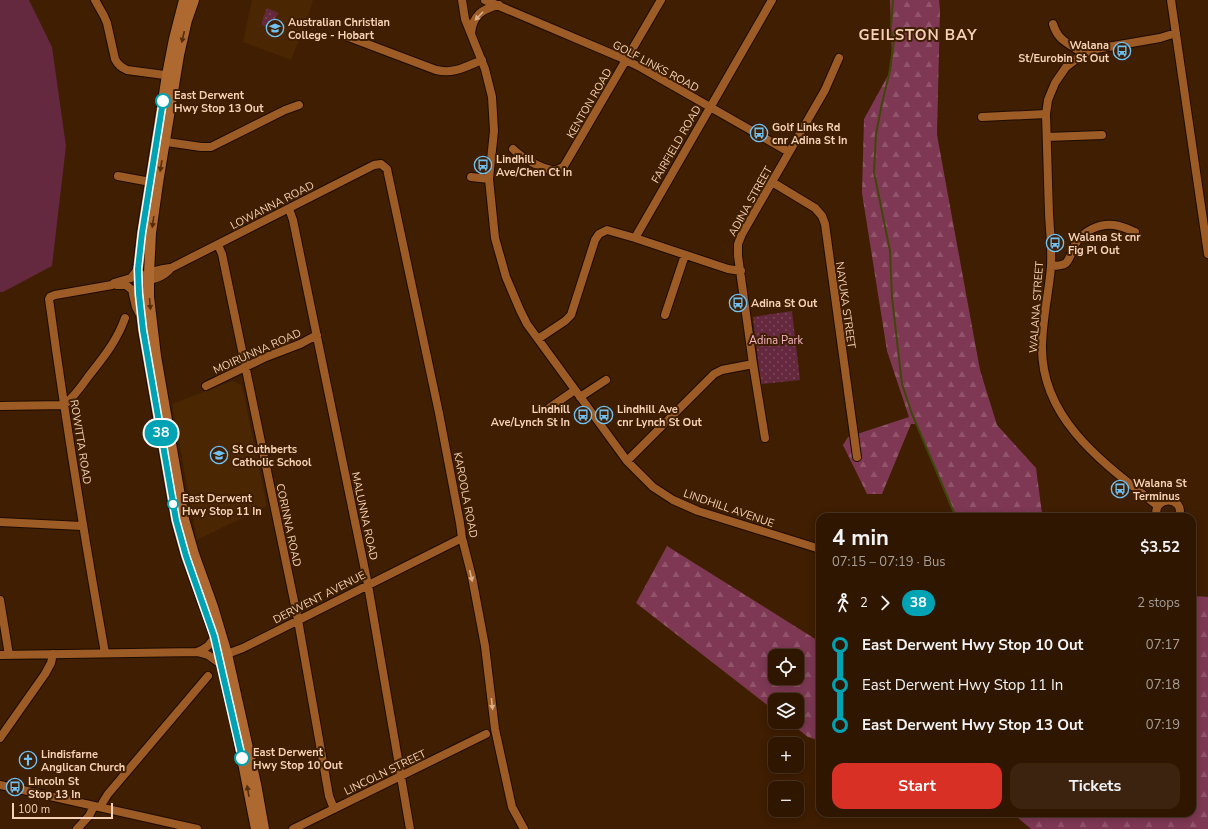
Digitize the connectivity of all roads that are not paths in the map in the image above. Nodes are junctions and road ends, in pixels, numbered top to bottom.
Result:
1 (94, 0) edge
2 (184, 0) edge
3 (194, 0) edge
4 (462, 0) edge
5 (485, 0) edge
6 (661, 0) edge
7 (772, 0) edge
8 (1171, 0) edge
9 (499, 6) junction
10 (1052, 24) dead end
11 (1176, 33) junction
12 (346, 36) dead end
13 (471, 36) junction
14 (1083, 54) junction
15 (839, 58) dead end
16 (482, 60) junction
17 (626, 60) junction
18 (171, 76) junction
19 (299, 106) dead end
20 (710, 107) junction
21 (1046, 114) junction
22 (982, 117) dead end
23 (1102, 135) dead end
24 (1047, 137) junction
25 (161, 141) junction
26 (513, 149) dead end
27 (789, 152) junction
28 (384, 165) joint
29 (118, 176) dead end
30 (471, 177) dead end
31 (489, 179) junction
32 (154, 182) junction
33 (772, 182) junction
34 (289, 208) junction
35 (1135, 232) dead end
36 (635, 238) junction
37 (218, 245) junction
38 (1208, 254) edge
39 (685, 255) junction
40 (1051, 266) junction
41 (138, 269) junction
42 (741, 270) junction
43 (145, 278) junction
44 (112, 285) junction
45 (665, 316) dead end
46 (124, 318) dead end
47 (142, 319) junction
48 (316, 335) junction
49 (538, 339) junction
50 (752, 364) junction
51 (245, 367) junction
52 (606, 380) dead end
53 (206, 386) dead end
54 (575, 390) junction
55 (580, 397) junction
56 (64, 405) junction
57 (0, 406) edge
58 (549, 408) dead end
59 (765, 438) dead end
60 (857, 457) dead end
61 (626, 461) junction
62 (1158, 506) junction
63 (1156, 513) edge
64 (1180, 513) edge
65 (0, 522) edge
66 (82, 526) junction
67 (462, 538) junction
68 (816, 548) edge
69 (368, 585) junction
70 (0, 600) edge
71 (298, 620) junction
72 (214, 636) junction
73 (198, 652) junction
74 (105, 653) junction
75 (53, 654) junction
76 (227, 654) junction
77 (0, 655) edge
78 (9, 655) junction
79 (222, 665) junction
80 (208, 676) dead end
81 (486, 734) dead end
82 (0, 738) edge
83 (401, 776) junction
84 (0, 785) edge
85 (97, 807) junction
86 (334, 809) junction
87 (77, 829) edge
88 (197, 829) edge
89 (256, 829) edge
90 (264, 829) edge
91 (293, 829) edge
92 (410, 829) edge
93 (524, 829) edge

1 - 18 street
2 - 18 main road
3 -> 18 main road
4 - 13 street, LINDHILL AVENUE
5 - 9 street, GOLF LINKS ROAD
6 - 17 street, KENTON ROAD
7 - 20 street, FAIRFIELD ROAD
8 - 11 street
9 -> 13 street
9 - 17 street, GOLF LINKS ROAD
10 - 14 street
11 - 14 street, WALANA STREET
11 - 38 street
12 - 16 street
13 - 16 street, LINDHILL AVENUE
14 - 21 street, WALANA STREET
15 - 27 street, ADINA STREET
16 - 31 street, LINDHILL AVENUE
17 - 20 street, GOLF LINKS ROAD
17 - 26 street, KENTON ROAD
18 - 25 main road
19 - 25 street
20 - 27 street, GOLF LINKS ROAD
20 - 36 street, FAIRFIELD ROAD
21 - 22 street
21 - 24 street, WALANA STREET
23 - 24 street
24 - 40 street, WALANA STREET
25 - 32 main road
27 - 33 street, ADINA STREET
28 - 34 street, LOWANNA ROAD
28 - 67 street, KAROOLA ROAD
29 - 32 street
30 - 31 street
31 - 49 street, LINDHILL AVENUE
32 - 41 main road
32 -> 43 main road
33 - 42 street, ADINA STREET
33 - 60 street, NAYUKA STREET
34 - 37 street, LOWANNA ROAD
34 - 48 street, MALUNNA ROAD
35 - 40 street
36 - 39 street
36 - 49 street
37 - 43 street, LOWANNA ROAD
37 - 51 street, CORINNA ROAD
39 - 42 street
39 - 45 street
40 - 62 street, WALANA STREET
41 - 43 main road
41 - 44 street, ROWITTA ROAD
42 - 50 street, ADINA STREET
43 - 47 main road
43 -> 76 main road
44 - 47 street, ROWITTA ROAD
44 - 56 street, ROWITTA ROAD
46 - 56 street
47 - 72 main road
48 - 51 street, MOIRUNNA ROAD
48 - 69 street, MALUNNA ROAD
49 - 54 street, LINDHILL AVENUE
50 - 59 street, ADINA STREET
50 - 61 street
51 - 53 street, MOIRUNNA ROAD
51 - 71 street, CORINNA ROAD
52 - 55 street
54 - 55 street, LINDHILL AVENUE
54 - 58 street
55 - 61 street, LINDHILL AVENUE
56 - 57 street
56 - 66 street, ROWITTA ROAD
61 - 68 street, LINDHILL AVENUE
62 - 63 street
62 - 64 street
65 - 66 street
66 - 74 street, ROWITTA ROAD
67 - 69 street, DERWENT AVENUE
67 -> 93 street, KAROOLA ROAD
69 - 71 street, DERWENT AVENUE
69 - 83 street, MALUNNA ROAD
70 - 78 street
71 - 76 street, DERWENT AVENUE
71 - 86 street, CORINNA ROAD
72 - 73 street
72 - 79 main road
73 - 74 street
73 - 79 street
74 - 75 street
75 - 78 street
75 - 82 street
76 - 90 main road
77 - 78 street
89 -> 79 main road
80 - 85 street
81 - 83 street, LINCOLN STREET
83 - 86 street, LINCOLN STREET
83 - 92 street, MALUNNA ROAD
84 - 85 street
85 - 87 street
85 - 88 street
86 - 91 street, LINCOLN STREET

